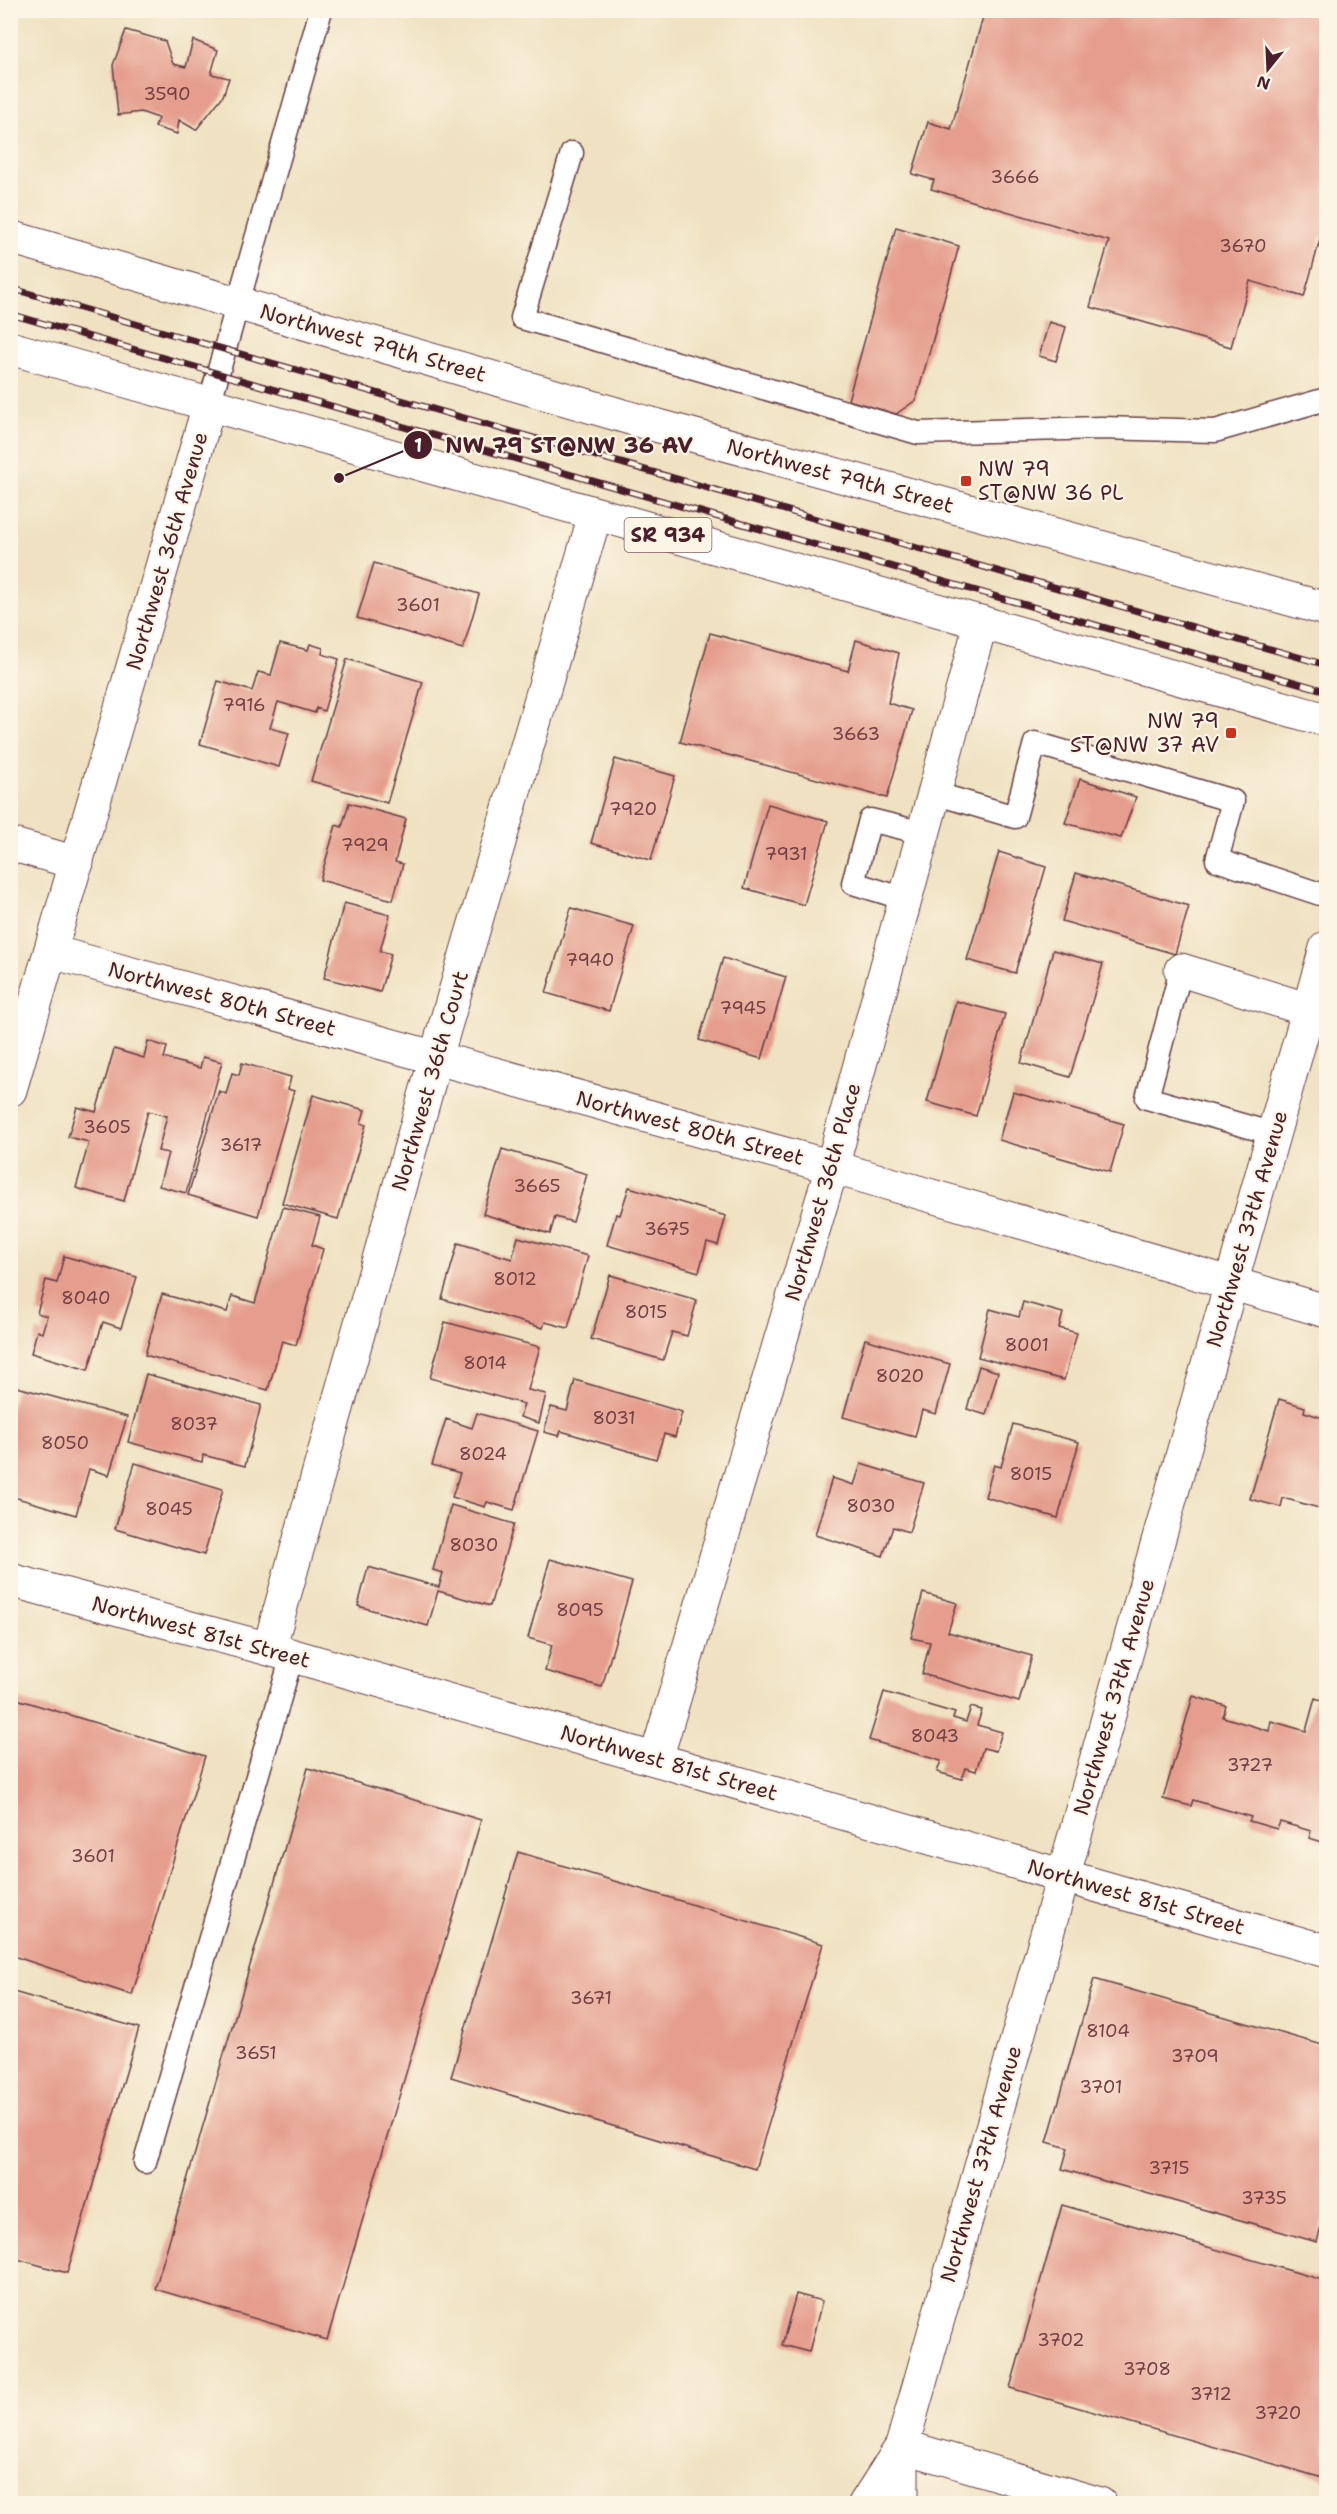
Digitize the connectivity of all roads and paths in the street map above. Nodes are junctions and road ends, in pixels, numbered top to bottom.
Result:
1 (321, 10) edge
2 (572, 153) dead end
3 (10, 237) edge
4 (238, 303) junction
5 (10, 348) edge
6 (1326, 399) edge
7 (209, 405) junction
8 (595, 515) junction
9 (1326, 609) edge
10 (981, 622) junction
11 (1326, 720) edge
12 (934, 793) junction
13 (923, 834) junction
14 (10, 844) edge
15 (77, 863) junction
16 (1326, 896) edge
17 (905, 899) junction
18 (1326, 948) edge
19 (52, 952) junction
20 (1180, 970) joint
21 (1309, 1010) junction
22 (436, 1058) junction
23 (10, 1090) edge
24 (1274, 1134) junction
25 (832, 1167) junction
26 (1231, 1285) junction
27 (1326, 1311) edge
28 (10, 1580) edge
29 (280, 1653) junction
30 (656, 1759) junction
31 (1063, 1876) junction
32 (1326, 1951) edge
33 (145, 2162) dead end
34 (902, 2446) junction
35 (1011, 2478) junction
36 (865, 2504) edge
37 (902, 2504) edge
38 (1034, 2504) edge
39 (1100, 2504) edge

1 - 4 lane, Northwest 36th Avenue
2 - 6 lane
3 - 4 street, Northwest 79th Street
4 - 7 lane, Northwest 36th Avenue
4 - 9 street, Northwest 79th Street
5 - 7 street, SR 934
7 - 8 street, SR 934
7 - 15 street, Northwest 36th Avenue
8 - 10 street, SR 934
8 - 22 street, Northwest 36th Court
10 - 11 street, SR 934
10 - 12 street, Northwest 36th Place
12 - 13 street, Northwest 36th Place
12 - 16 lane
13 - 17 street, Northwest 36th Place
13 - 17 lane
14 - 15 street
15 - 19 street, Northwest 36th Avenue
17 - 25 street, Northwest 36th Place
18 - 21 street, Northwest 37th Avenue
19 - 22 street, Northwest 80th Street
19 - 23 street, Northwest 36th Avenue
20 - 21 street
20 - 24 lane
21 - 24 street, Northwest 37th Avenue
22 - 25 street, Northwest 80th Street
22 - 29 street, Northwest 36th Court
24 - 26 street, Northwest 37th Avenue
25 - 26 street, Northwest 80th Street
25 - 30 street, Northwest 36th Place
26 - 27 street, Northwest 80th Street
26 - 31 street, Northwest 37th Avenue
28 - 29 street, Northwest 81st Street
29 - 30 street, Northwest 81st Street
29 - 33 lane
30 - 31 street, Northwest 81st Street
31 - 32 street, Northwest 81st Street
31 - 34 street, Northwest 37th Avenue
34 - 35 street
34 - 36 street, Northwest 37th Avenue
34 - 37 street, Northwest 37th Avenue
35 - 38 street
35 - 39 street

